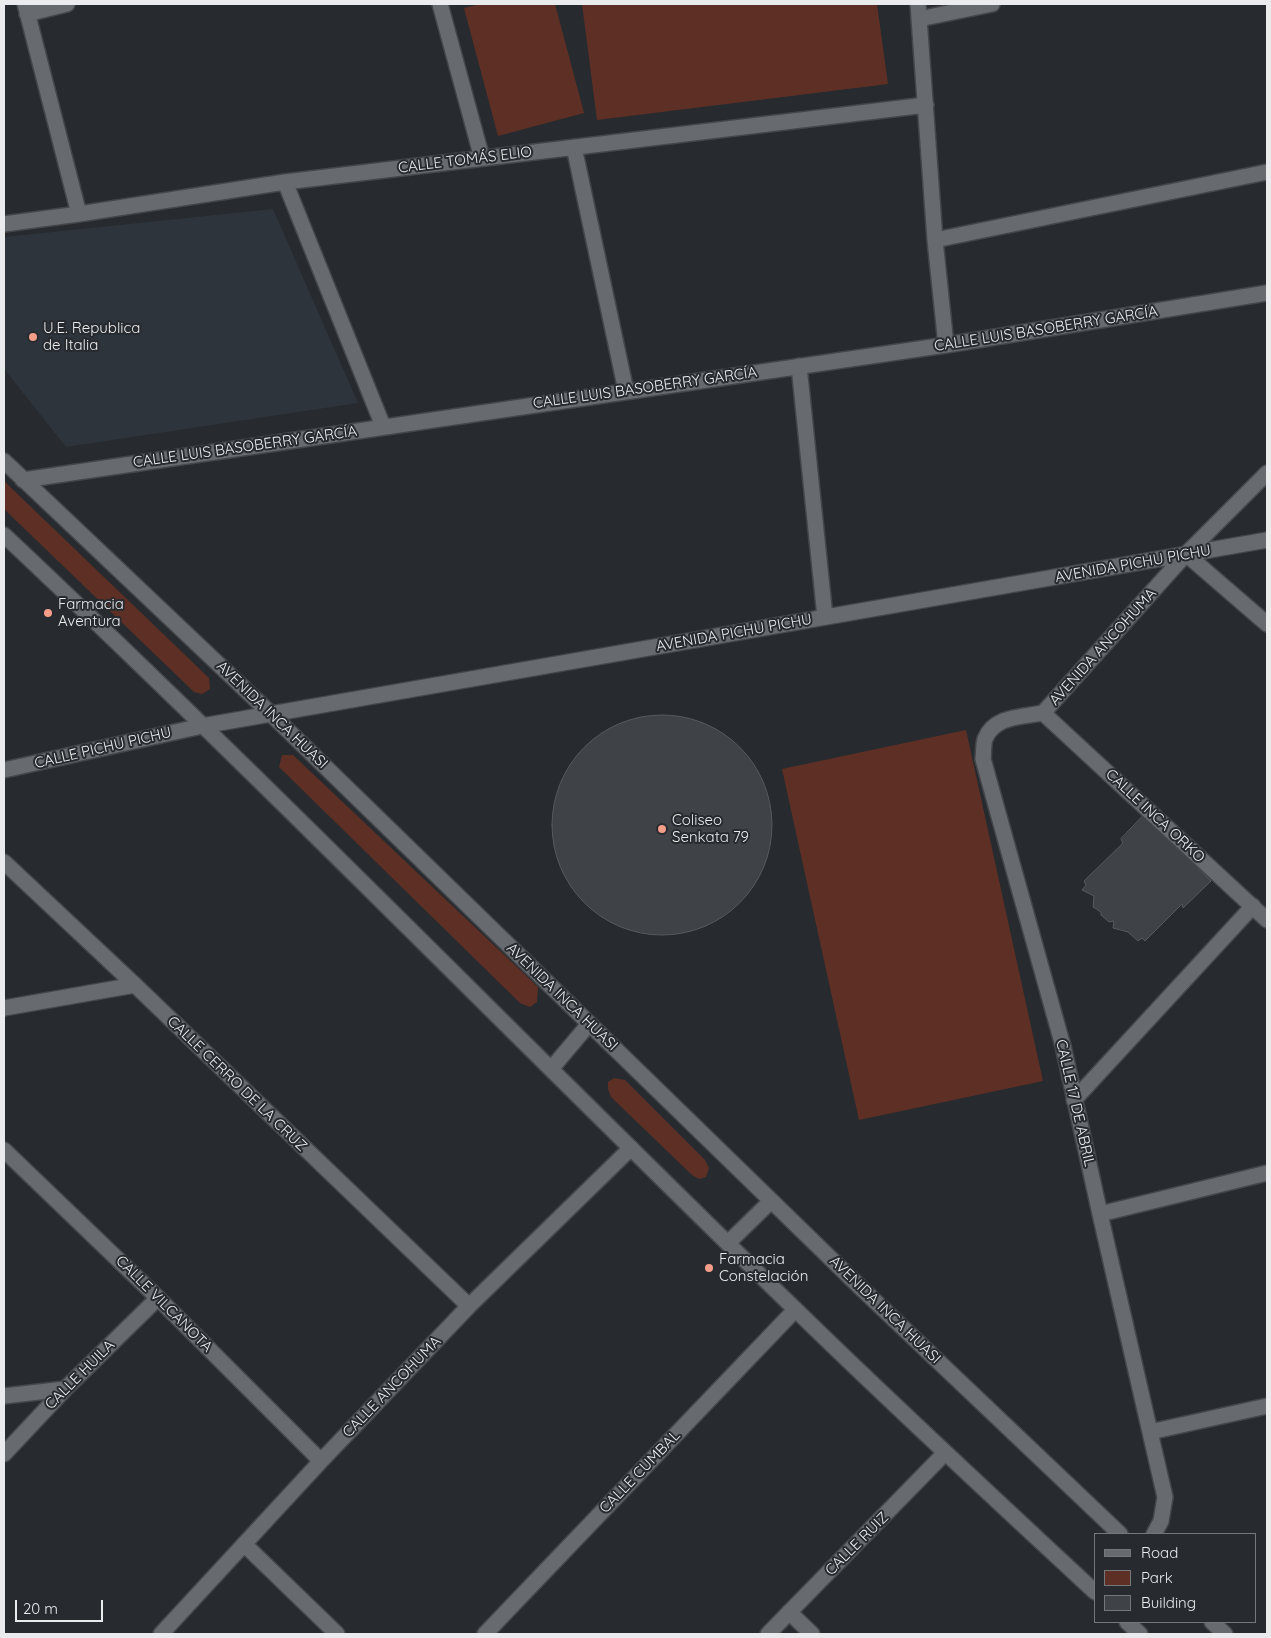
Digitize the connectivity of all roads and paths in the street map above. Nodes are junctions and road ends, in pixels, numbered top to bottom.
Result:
1 (67, 4) edge
2 (440, 4) edge
3 (992, 4) edge
4 (26, 9) edge
5 (919, 11) edge
6 (926, 105) junction
7 (574, 147) junction
8 (482, 158) junction
9 (1267, 172) edge
10 (285, 182) junction
11 (79, 214) junction
12 (4, 224) edge
13 (935, 240) junction
14 (1267, 293) edge
15 (946, 345) junction
16 (799, 366) junction
17 (626, 391) junction
18 (383, 426) junction
19 (4, 461) edge
20 (1267, 473) edge
21 (23, 480) junction
22 (1267, 540) edge
23 (7, 541) edge
24 (1186, 554) junction
25 (824, 617) junction
26 (1267, 624) edge
27 (1043, 713) junction
28 (271, 714) junction
29 (202, 726) junction
30 (4, 770) edge
31 (4, 862) edge
32 (1253, 906) junction
33 (1267, 920) edge
34 (135, 985) junction
35 (4, 1008) edge
36 (589, 1024) junction
37 (551, 1069) junction
38 (1074, 1100) junction
39 (631, 1148) junction
40 (4, 1150) edge
41 (1267, 1173) edge
42 (772, 1201) junction
43 (1100, 1214) junction
44 (728, 1243) junction
45 (158, 1298) junction
46 (470, 1306) junction
47 (795, 1310) junction
48 (65, 1389) junction
49 (4, 1396) edge
50 (1267, 1406) edge
51 (1150, 1432) junction
52 (946, 1453) junction
53 (4, 1454) edge
54 (321, 1461) junction
55 (1119, 1533) edge
56 (1155, 1533) edge
57 (244, 1544) junction
58 (1094, 1591) edge
59 (789, 1612) junction
60 (316, 1615) junction
61 (1128, 1623) edge
62 (1213, 1623) edge
63 (161, 1634) edge
64 (320, 1634) edge
65 (337, 1634) edge
66 (485, 1634) edge
67 (768, 1634) edge
68 (812, 1634) edge
69 (1140, 1634) edge
70 (1225, 1634) edge

1 - 4 street
2 - 8 street
3 - 5 street
4 - 11 street
5 - 6 street
6 - 7 street, CALLE TOMÁS ELIO
6 - 13 street
7 - 8 street, CALLE TOMÁS ELIO
7 - 17 street
8 - 10 street, CALLE TOMÁS ELIO
9 - 13 street
10 - 11 street, CALLE TOMÁS ELIO
10 - 18 street
11 - 12 street, CALLE TOMÁS ELIO
13 - 15 street
14 - 15 street, CALLE LUIS BASOBERRY GARCÍA
15 - 16 street, CALLE LUIS BASOBERRY GARCÍA
16 - 17 street, CALLE LUIS BASOBERRY GARCÍA
16 - 25 street
17 - 18 street, CALLE LUIS BASOBERRY GARCÍA
18 - 21 street, CALLE LUIS BASOBERRY GARCÍA
19 - 21 street, AVENIDA INCA HUASI
20 - 24 street, AVENIDA ANCOHUMA
21 - 28 street, AVENIDA INCA HUASI
22 - 24 street, AVENIDA PICHU PICHU
23 - 29 street
24 - 25 street, AVENIDA PICHU PICHU
24 - 26 street
24 - 27 street, AVENIDA ANCOHUMA
25 - 28 street, AVENIDA PICHU PICHU
27 - 32 street, CALLE INCA ORKO
27 - 38 street, CALLE 17 DE ABRIL
28 - 29 street, AVENIDA PICHU PICHU
28 - 36 street, AVENIDA INCA HUASI
29 - 30 street, CALLE PICHU PICHU
29 - 37 street
31 - 34 street, CALLE CERRO DE LA CRUZ
32 - 33 street, CALLE INCA ORKO
32 - 38 street
34 - 35 street
34 - 46 street, CALLE CERRO DE LA CRUZ
36 - 37 street
36 - 42 street, AVENIDA INCA HUASI
37 - 39 street
38 - 43 street, CALLE 17 DE ABRIL
39 - 44 street
39 - 46 street, CALLE ANCOHUMA
40 - 45 street, CALLE VILCANOTA
41 - 43 street
42 - 44 street
42 - 55 street, AVENIDA INCA HUASI
43 - 51 street, CALLE 17 DE ABRIL
44 - 47 street
45 - 48 street, CALLE HUILA
45 - 54 street, CALLE VILCANOTA
46 - 54 street, CALLE ANCOHUMA
47 - 52 street
47 - 66 street, CALLE CUMBAL
48 - 49 street
48 - 53 street, CALLE HUILA
50 - 51 street
51 - 56 street, CALLE 17 DE ABRIL
52 - 58 street
52 - 59 street, CALLE RUIZ
54 - 57 street, CALLE ANCOHUMA
57 - 60 street
57 - 63 street, CALLE ANCOHUMA
59 - 67 street, CALLE RUIZ
59 - 68 street
60 - 64 street
60 - 65 street
61 - 69 street
62 - 70 street

